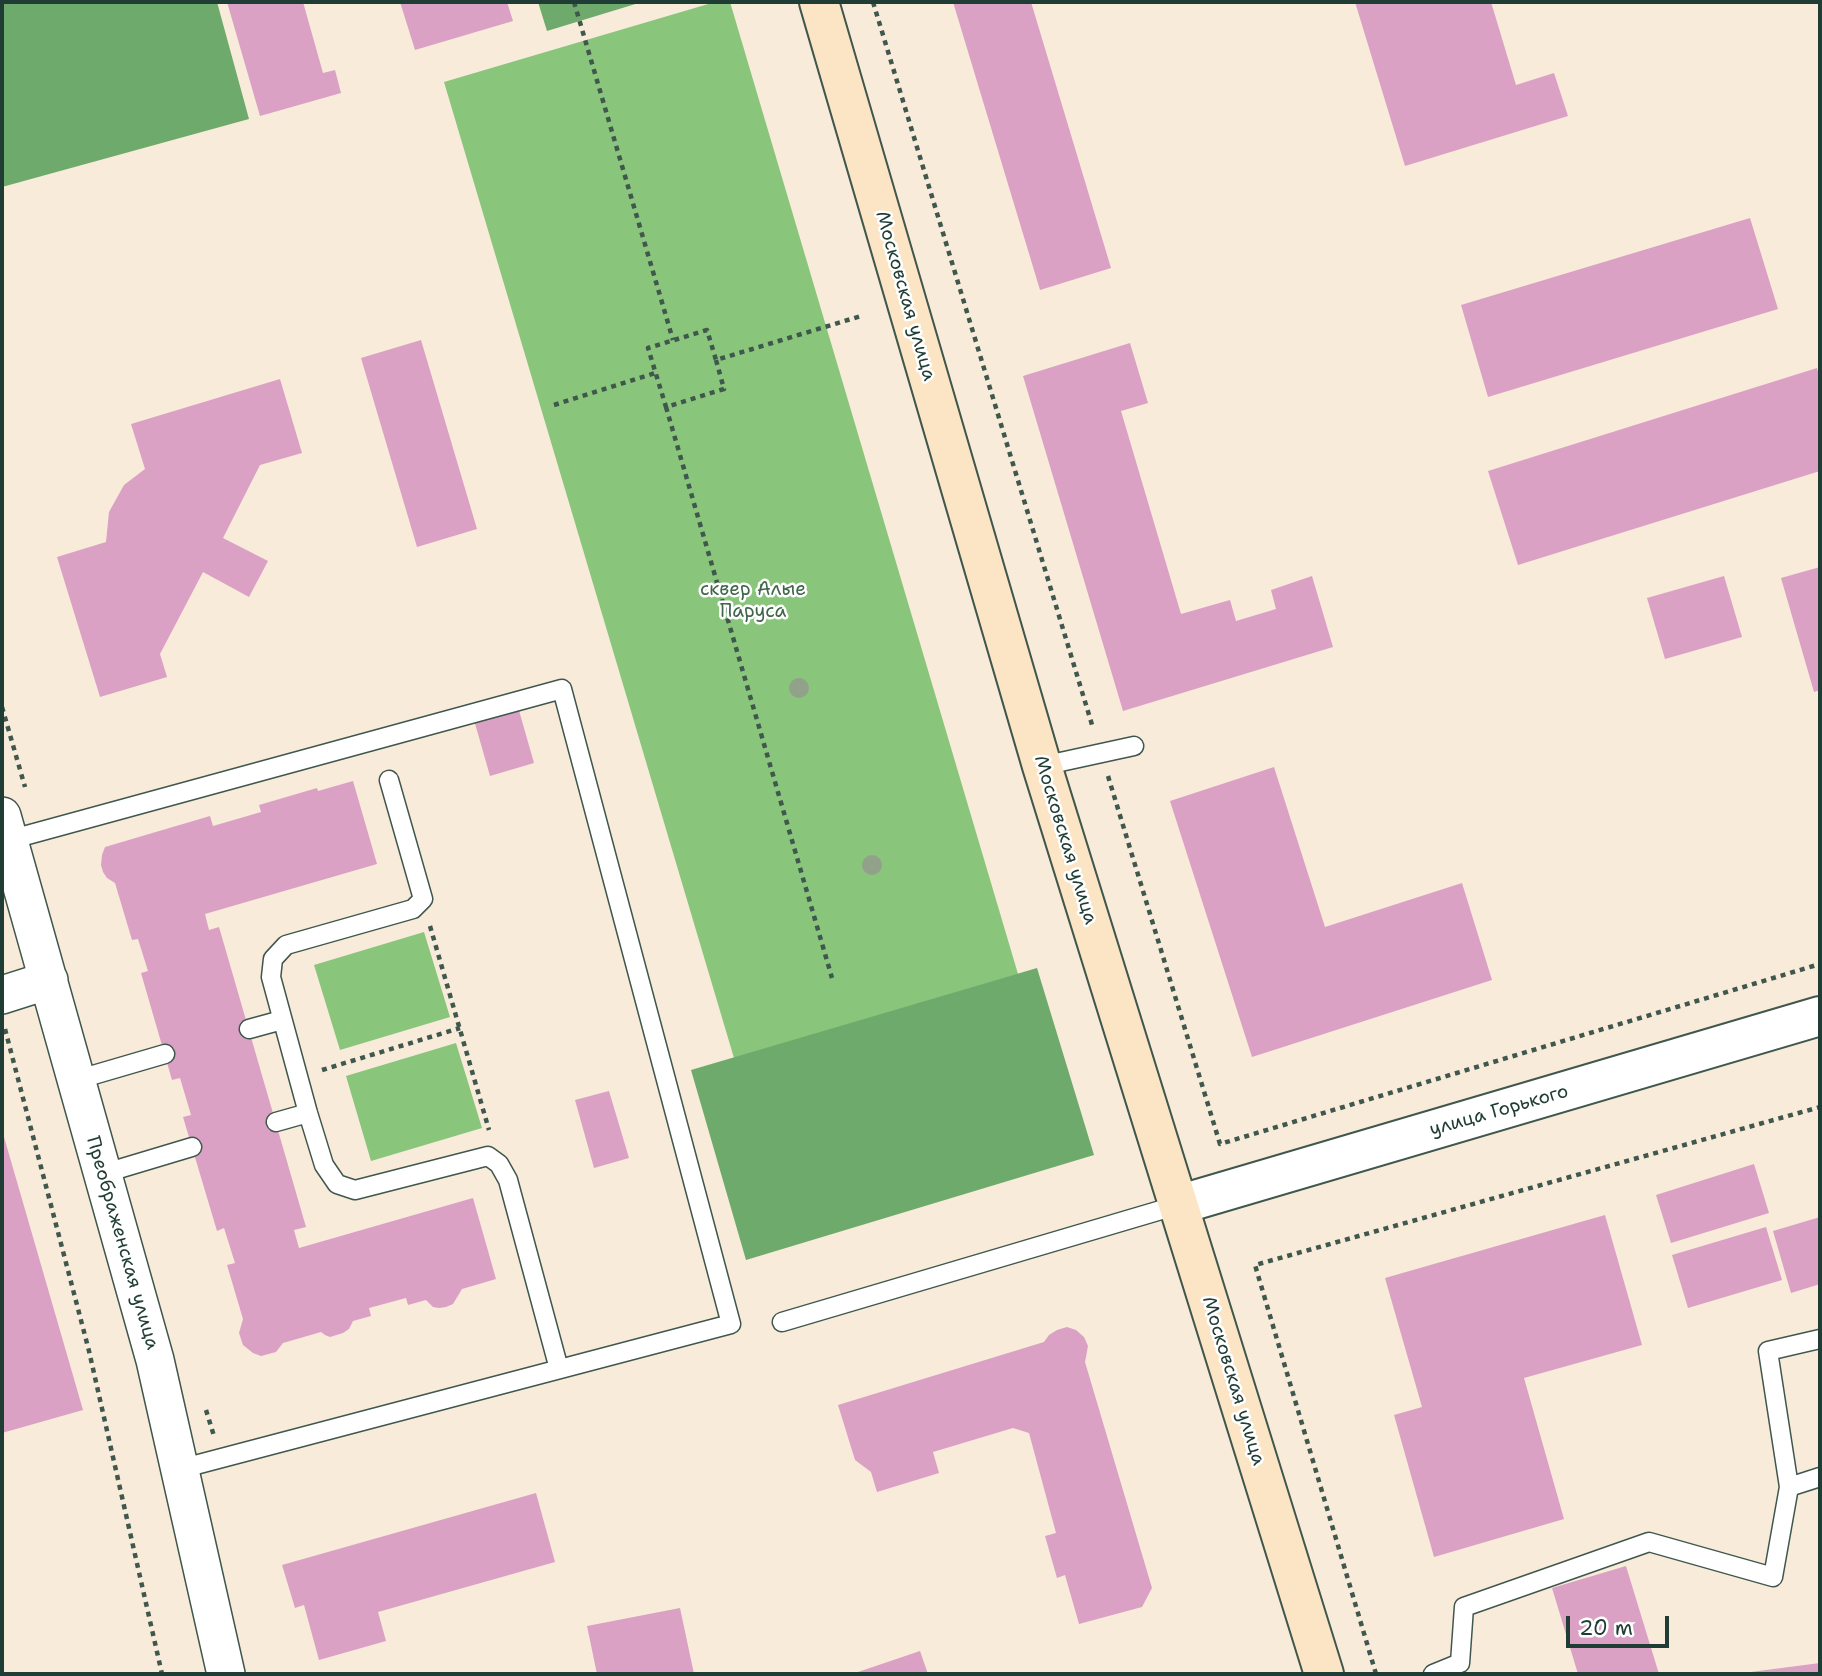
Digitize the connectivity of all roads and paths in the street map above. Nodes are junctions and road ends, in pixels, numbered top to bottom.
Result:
1 (574, 2) edge
2 (819, 2) edge
3 (873, 2) edge
4 (861, 316) dead end
5 (673, 340) junction
6 (716, 360) junction
7 (655, 373) junction
8 (554, 405) dead end
9 (666, 407) junction
10 (2, 707) edge
11 (1134, 746) dead end
12 (1101, 753) junction
13 (1042, 766) junction
14 (389, 780) dead end
15 (16, 829) edge
16 (423, 899) junction
17 (1820, 964) edge
18 (832, 978) dead end
19 (49, 980) junction
20 (2, 995) edge
21 (1820, 1016) edge
22 (2, 1018) edge
23 (282, 1020) junction
24 (460, 1028) junction
25 (249, 1030) dead end
26 (165, 1054) dead end
27 (298, 1077) junction
28 (76, 1080) junction
29 (1820, 1107) edge
30 (308, 1113) junction
31 (276, 1122) dead end
32 (192, 1147) dead end
33 (499, 1164) junction
34 (102, 1174) junction
35 (1178, 1205) junction
36 (782, 1322) dead end
37 (1820, 1339) edge
38 (559, 1369) junction
39 (180, 1469) junction
40 (1820, 1477) edge
41 (1789, 1487) junction
42 (162, 1674) edge
43 (226, 1674) edge
44 (1324, 1674) edge
45 (1376, 1674) edge
46 (1433, 1674) edge

1 - 5 path
2 - 13 main road, Московская улица
3 - 12 path
4 - 6 path
5 - 6 path
5 - 7 path
6 - 9 path
7 - 8 path
7 - 9 path
9 - 18 path
10 - 15 path
11 - 12 lane
12 - 13 lane
12 - 17 path
13 - 35 main road, Московская улица
14 - 16 lane
15 - 19 street, Преображенская улица
15 - 38 lane
16 - 23 lane
16 - 24 path
19 - 20 street
19 - 28 street, Преображенская улица
21 - 35 street, улица Горького
22 - 42 path
23 - 25 lane
23 - 27 lane
24 - 27 path
24 - 33 path
26 - 28 lane
27 - 30 lane
28 - 34 street, Преображенская улица
29 - 45 path
30 - 31 lane
30 - 33 lane
32 - 34 lane
33 - 38 lane
34 - 39 street, Преображенская улица
35 - 36 lane
35 - 44 main road, Московская улица
37 - 41 lane
38 - 39 lane
39 - 43 street, Преображенская улица
40 - 41 lane
41 - 46 lane

